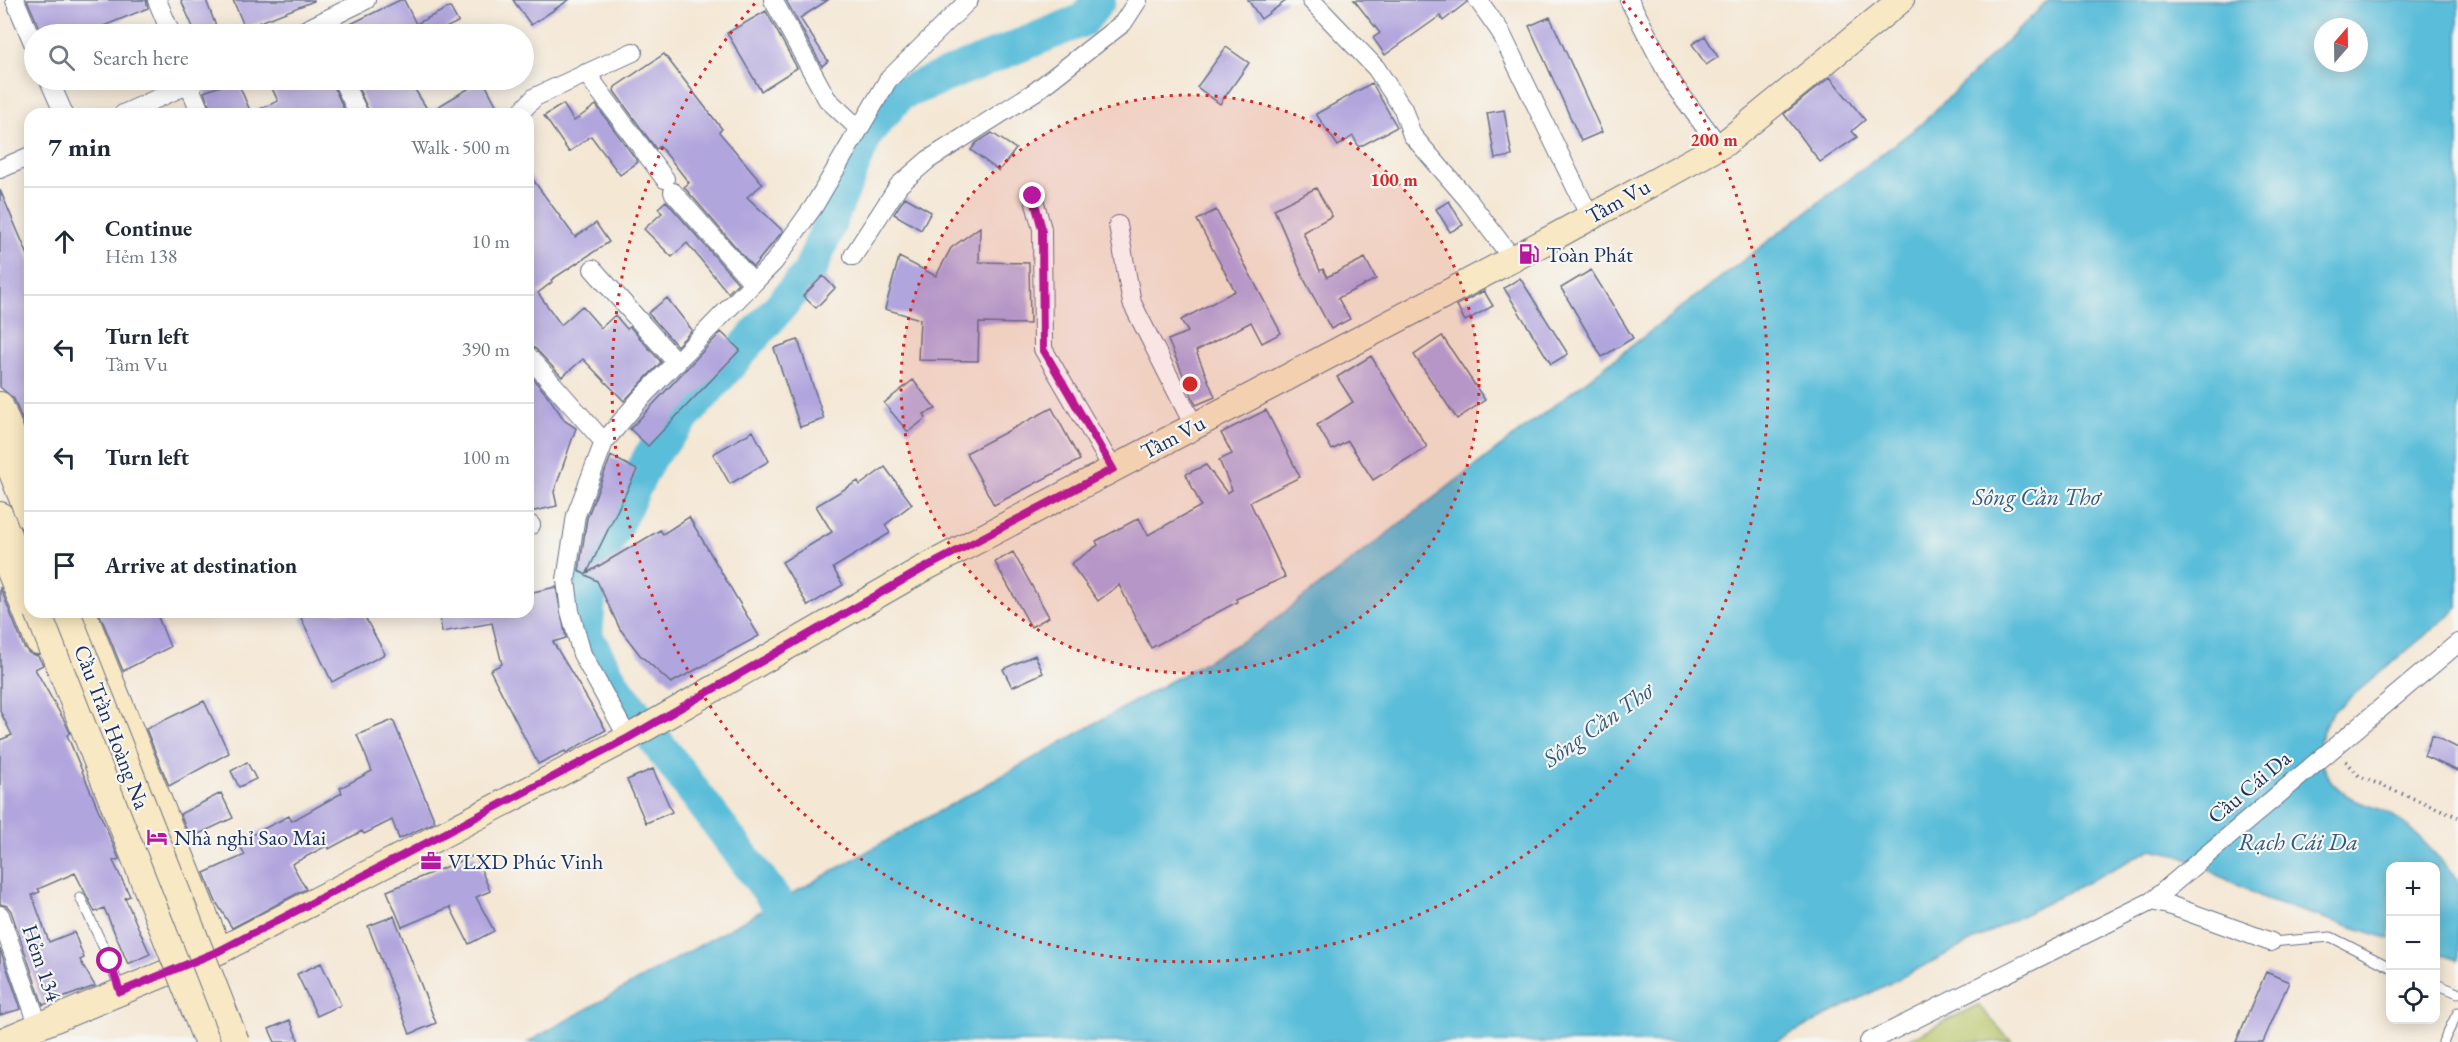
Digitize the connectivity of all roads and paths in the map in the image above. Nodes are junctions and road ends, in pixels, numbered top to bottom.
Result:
1 (15, 0) edge
2 (157, 0) edge
3 (366, 0) edge
4 (773, 0) edge
5 (969, 0) edge
6 (1138, 0) edge
7 (1311, 0) edge
8 (1478, 0) edge
9 (1629, 0) edge
10 (1888, 4) edge
11 (25, 24) edge
12 (167, 24) edge
13 (328, 24) edge
14 (633, 52) dead end
15 (586, 73) junction
16 (53, 90) edge
17 (172, 90) edge
18 (194, 90) edge
19 (347, 90) edge
20 (61, 108) edge
21 (135, 108) edge
22 (199, 108) edge
23 (355, 108) edge
24 (525, 108) edge
25 (858, 128) junction
26 (1719, 146) junction
27 (24, 159) edge
28 (0, 170) edge
29 (1033, 196) dead end
30 (1590, 217) junction
31 (1118, 225) dead end
32 (854, 256) dead end
33 (1512, 258) junction
34 (593, 269) dead end
35 (753, 283) junction
36 (534, 363) edge
37 (677, 363) junction
38 (0, 405) edge
39 (1194, 426) junction
40 (604, 441) junction
41 (0, 442) edge
42 (24, 464) edge
43 (1113, 469) junction
44 (24, 503) edge
45 (0, 515) edge
46 (0, 547) edge
47 (24, 576) edge
48 (24, 607) edge
49 (29, 618) edge
50 (40, 618) edge
51 (69, 618) edge
52 (85, 618) edge
53 (2458, 643) edge
54 (628, 738) junction
55 (2347, 751) dead end
56 (2458, 817) edge
57 (80, 897) dead end
58 (2152, 901) junction
59 (0, 915) edge
60 (2271, 942) joint
61 (219, 951) junction
62 (2386, 964) edge
63 (171, 972) junction
64 (2440, 986) edge
65 (120, 992) junction
66 (2458, 993) edge
67 (2458, 1011) edge
68 (39, 1027) junction
69 (0, 1042) edge
70 (207, 1042) edge
71 (236, 1042) edge
72 (1869, 1042) edge
73 (2443, 1042) edge

1 - 11 street
2 - 12 street
3 - 13 street
4 - 25 street
5 - 25 street
6 - 32 street
7 - 33 street
8 - 30 street
9 - 26 street
10 - 26 street, Tầm Vu
14 - 15 street
15 - 24 street
15 - 35 street
16 - 20 street
17 - 21 street
18 - 22 street
19 - 23 street
25 - 35 street
26 - 30 street, Tầm Vu
27 - 28 street
29 - 43 street
30 - 33 street, Tầm Vu
31 - 39 street
33 - 39 street, Tầm Vu
34 - 37 street
35 - 37 street
36 - 40 street
37 - 40 street
38 - 42 street
39 - 43 street, Tầm Vu
40 - 54 street
41 - 44 street
43 - 54 street, Tầm Vu
45 - 47 street
46 - 48 street
49 - 63 street
50 - 70 street, Cầu Trần Hoàng Na, bridge
51 - 71 street, Cầu Trần Hoàng Na, bridge
52 - 61 street
53 - 58 street, Cầu Cái Da
54 - 61 street, Tầm Vu
55 - 56 path
57 - 65 lane
58 - 60 street
58 - 72 street, Cầu Cái Da
59 - 68 street, Hẻm 134
60 - 62 lane
61 - 63 street, Tầm Vu
63 - 65 street, Tầm Vu
64 - 66 lane
65 - 68 street, Tầm Vu
67 - 73 lane
68 - 69 street, Tầm Vu

